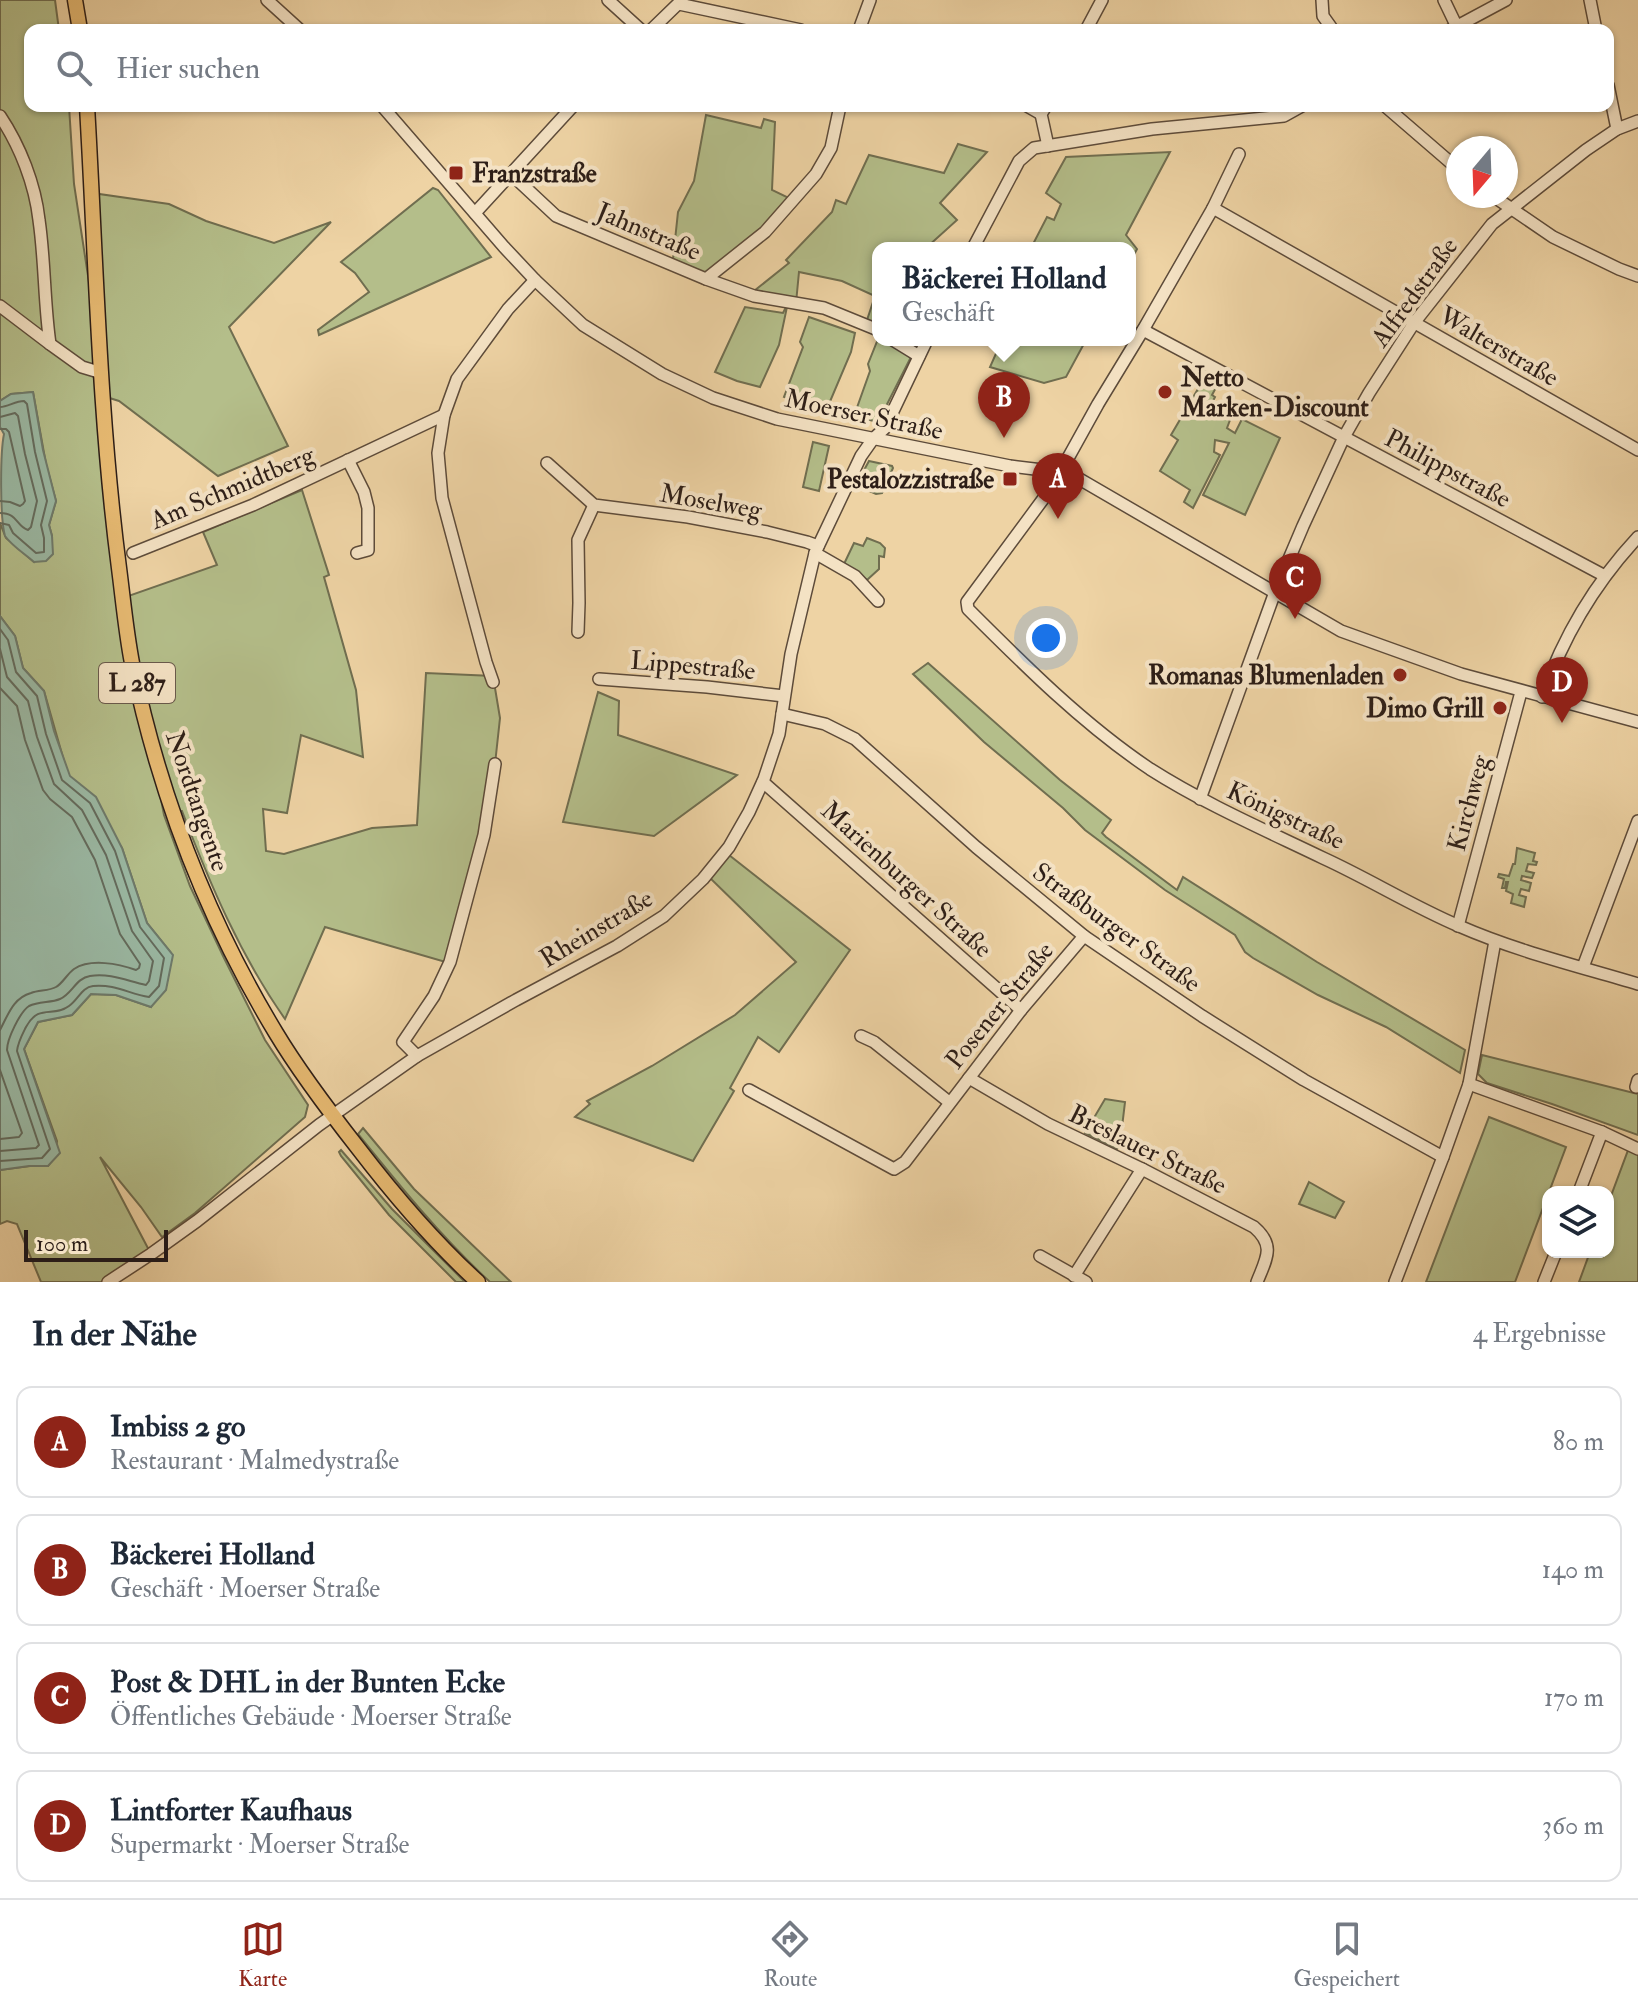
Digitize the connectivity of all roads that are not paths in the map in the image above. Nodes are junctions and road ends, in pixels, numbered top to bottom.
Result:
1 (75, 0) edge
2 (267, 0) edge
3 (608, 0) edge
4 (870, 0) edge
5 (1102, 0) edge
6 (1322, 0) edge
7 (1444, 0) edge
8 (1506, 0) edge
9 (1590, 0) edge
10 (680, 2) edge
11 (79, 24) edge
12 (293, 24) edge
13 (634, 24) edge
14 (657, 24) edge
15 (775, 24) edge
16 (861, 24) edge
17 (1089, 24) edge
18 (1329, 24) edge
19 (1453, 24) edge
20 (1461, 24) edge
21 (1595, 24) edge
22 (87, 112) edge
23 (387, 112) edge
24 (568, 112) edge
25 (839, 112) edge
26 (1044, 112) edge
27 (1291, 112) edge
28 (1392, 112) edge
29 (1614, 112) edge
30 (0, 116) edge
31 (1638, 121) edge
32 (1617, 129) junction
33 (1048, 146) junction
34 (1239, 154) dead end
35 (1446, 159) edge
36 (511, 174) junction
37 (1518, 203) edge
38 (1213, 208) junction
39 (1511, 208) joint
40 (475, 213) junction
41 (976, 242) edge
42 (1638, 276) edge
43 (706, 279) junction
44 (535, 280) junction
45 (0, 306) edge
46 (1414, 323) junction
47 (872, 326) edge
48 (1143, 330) junction
49 (1136, 342) edge
50 (50, 344) junction
51 (903, 346) edge
52 (924, 346) edge
53 (1134, 346) edge
54 (919, 356) junction
55 (102, 373) junction
56 (444, 415) junction
57 (1344, 437) junction
58 (873, 439) junction
59 (1638, 450) edge
60 (348, 460) junction
61 (547, 463) dead end
62 (1059, 472) junction
63 (594, 505) junction
64 (1638, 537) edge
65 (817, 550) junction
66 (133, 553) dead end
67 (357, 553) dead end
68 (1605, 576) junction
69 (1275, 592) junction
70 (878, 601) dead end
71 (578, 632) dead end
72 (599, 679) dead end
73 (493, 682) dead end
74 (1521, 692) junction
75 (784, 696) junction
76 (1542, 697) junction
77 (782, 714) junction
78 (1638, 722) edge
79 (495, 764) dead end
80 (763, 782) junction
81 (1200, 799) junction
82 (1638, 821) edge
83 (1458, 926) junction
84 (1084, 936) junction
85 (1495, 941) junction
86 (1583, 967) junction
87 (1638, 984) edge
88 (1021, 1010) junction
89 (861, 1036) dead end
90 (417, 1056) junction
91 (969, 1078) junction
92 (1469, 1084) junction
93 (749, 1090) dead end
94 (949, 1102) junction
95 (332, 1115) junction
96 (1602, 1132) junction
97 (1638, 1149) edge
98 (1443, 1157) junction
99 (1142, 1169) junction
100 (1581, 1186) edge
101 (1040, 1256) dead end
102 (1554, 1258) edge
103 (1074, 1276) junction
104 (108, 1282) edge
105 (478, 1282) edge
106 (1086, 1282) edge
107 (1257, 1282) edge
108 (1395, 1282) edge
109 (1544, 1282) edge

1 - 11 main road
2 - 12 street
3 - 13 street
4 - 16 street
5 - 17 street
6 - 18 street
7 - 19 street
8 - 20 street
9 - 21 street
10 - 14 street
10 - 15 street
22 - 55 main road, Nordtangente / L 287
23 - 40 street, Moerser Straße
24 - 36 street
25 - 43 street, Jahnstraße
26 - 33 street
27 - 33 street
28 - 35 street
29 - 32 street
30 - 50 street
31 - 32 street, Alfredstraße
32 - 37 street, Alfredstraße
33 - 41 street
34 - 38 street
36 - 40 street
36 - 43 street, Jahnstraße
38 - 46 street, Walterstraße
38 - 48 street
39 - 42 street
39 - 46 street, Alfredstraße
40 - 44 street, Moerser Straße
43 - 47 street
44 - 56 street
44 - 58 street, Moerser Straße
45 - 50 street
46 - 57 street, Alfredstraße
46 - 59 street, Walterstraße
48 - 49 street
48 - 57 street, Philippstraße
50 - 55 street
51 - 54 street
52 - 54 street, Rheinstraße
53 - 62 street
54 - 58 street, Rheinstraße
55 - 95 main road, Nordtangente / L 287
56 - 60 street, Am Schmidtberg
56 - 73 street
57 - 68 street, Philippstraße
57 - 69 street, Alfredstraße
58 - 62 street, Moerser Straße
58 - 65 street, Rheinstraße
60 - 66 street, Am Schmidtberg
60 - 67 street, Am Schmidtberg
61 - 63 street
62 - 69 street, Moerser Straße
62 - 81 street, Königstraße
63 - 65 street, Moselweg
63 - 71 street
64 - 68 street
65 - 70 street
65 - 75 street, Rheinstraße
68 - 76 street
69 - 74 street, Moerser Straße
69 - 81 street, Alfredstraße
72 - 75 street, Lippestraße
74 - 76 street, Moerser Straße
74 - 83 street, Kirchweg
75 - 77 street, Rheinstraße
76 - 78 street, Moerser Straße
77 - 80 street, Rheinstraße
77 - 84 street, Straßburger Straße
79 - 90 street
80 - 88 street, Marienburger Straße
80 - 90 street, Rheinstraße
81 - 83 street, Königstraße
82 - 86 street
83 - 85 street, Königstraße
84 - 88 street, Posener Straße
84 - 98 street, Straßburger Straße
85 - 86 street, Königstraße
85 - 92 street
86 - 87 street, Königstraße
88 - 91 street, Posener Straße
89 - 94 street, Posener Straße
90 - 95 street, Rheinstraße
91 - 94 street, Posener Straße
91 - 99 street, Breslauer Straße
92 - 96 street
92 - 98 street
93 - 94 street, Posener Straße
95 - 104 street, Rheinstraße
95 - 105 main road, Nordtangente / L 287
96 - 97 street
96 - 100 street
98 - 108 street
99 - 103 street
99 - 107 street, Breslauer Straße
101 - 103 street
102 - 109 street
103 - 106 street

